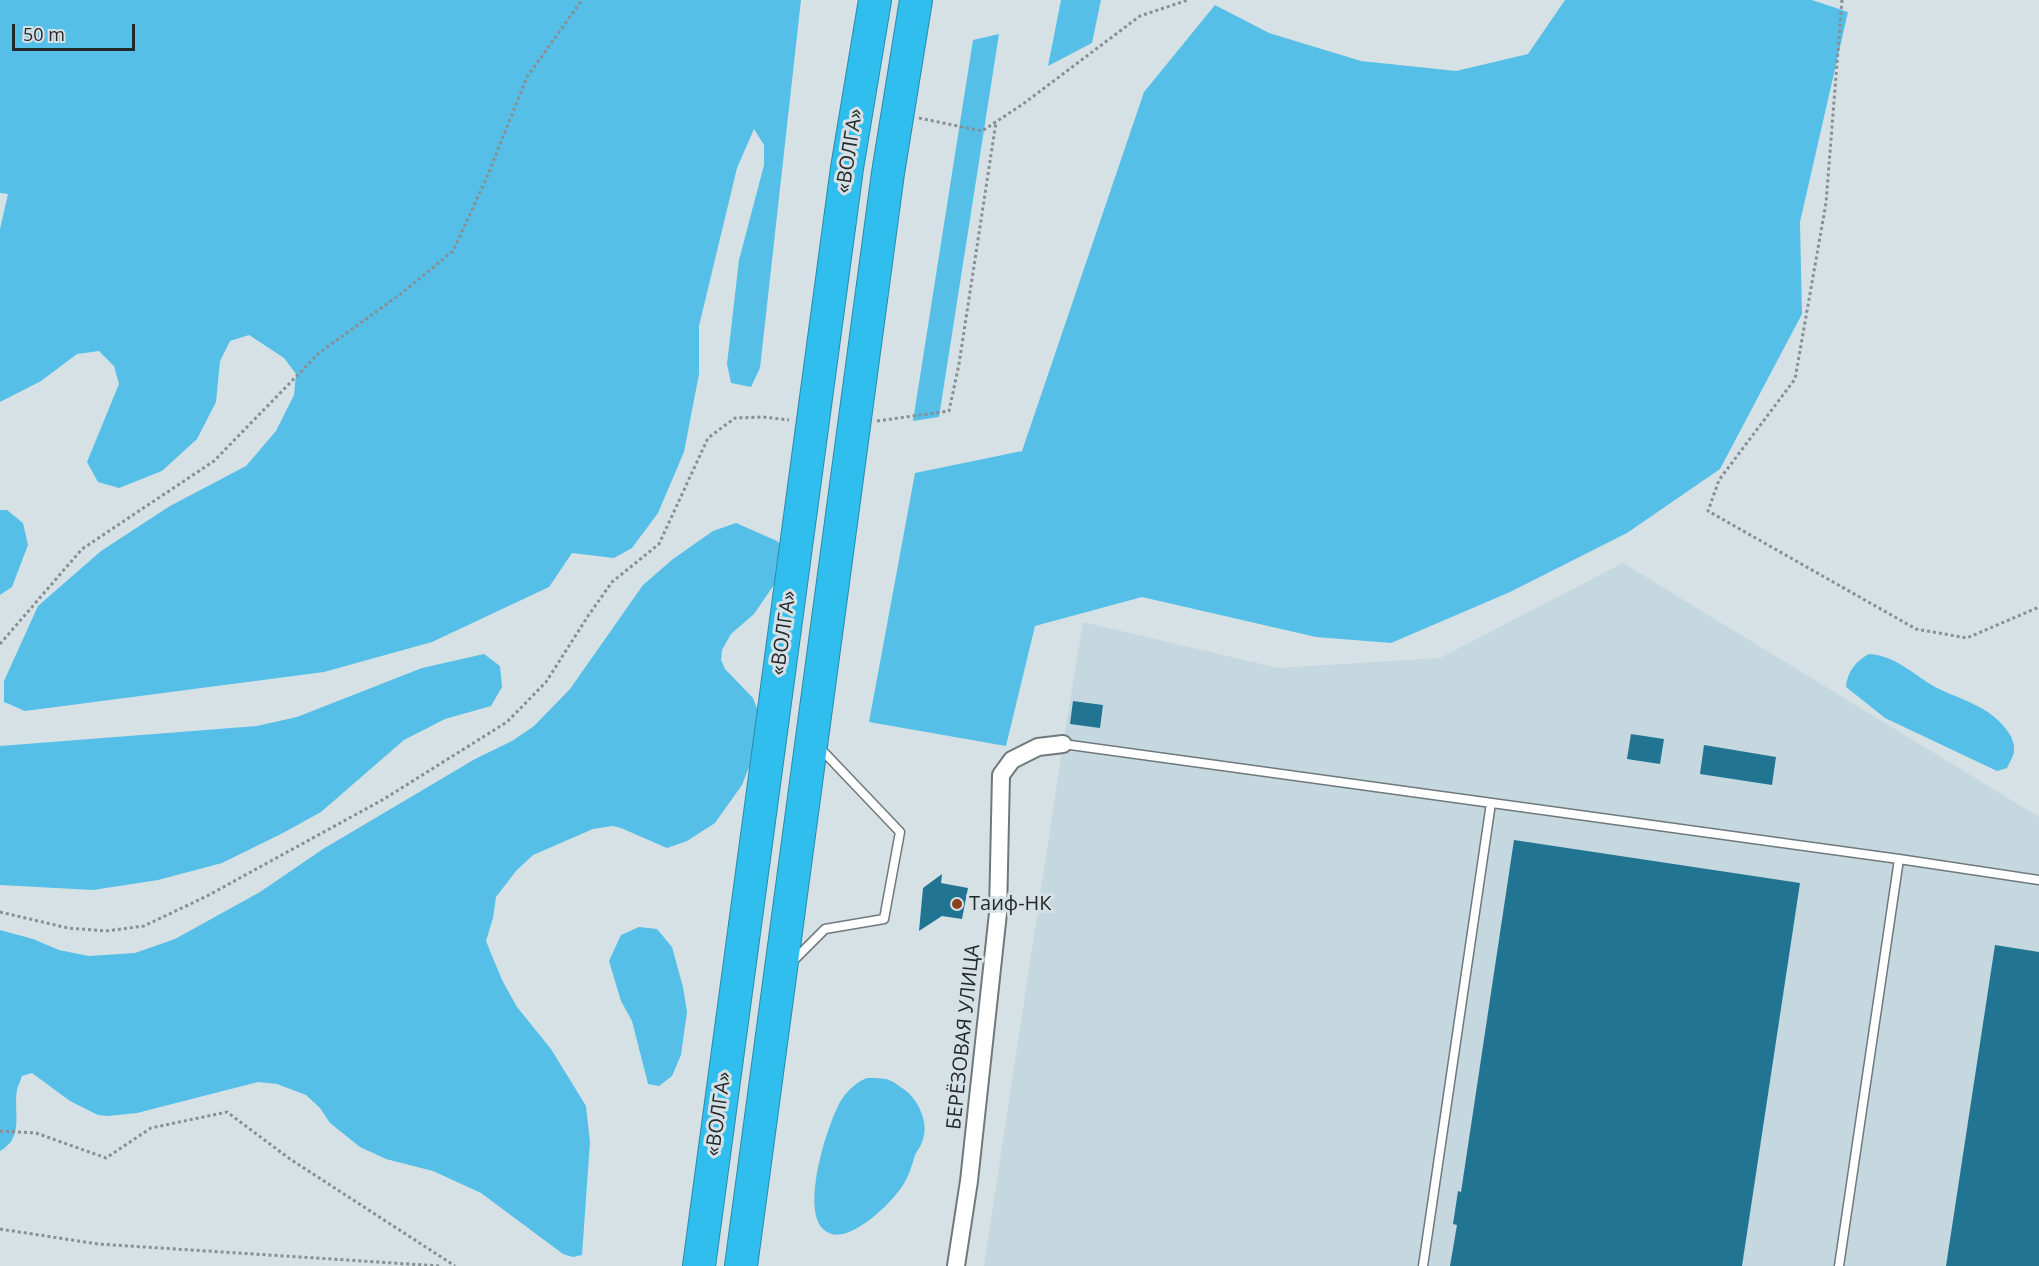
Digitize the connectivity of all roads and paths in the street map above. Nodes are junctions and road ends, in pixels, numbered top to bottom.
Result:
1 (582, 0) edge
2 (875, 0) edge
3 (916, 0) edge
4 (1188, 0) edge
5 (1842, 0) edge
6 (898, 114) junction
7 (996, 122) junction
8 (812, 423) junction
9 (854, 425) junction
10 (2039, 607) edge
11 (0, 644) edge
12 (812, 740) junction
13 (1063, 744) joint
14 (1491, 803) junction
15 (1899, 859) junction
16 (2039, 879) edge
17 (0, 912) edge
18 (780, 974) junction
19 (0, 1131) edge
20 (0, 1229) edge
21 (440, 1266) edge
22 (455, 1266) edge
23 (699, 1266) edge
24 (741, 1266) edge
25 (956, 1266) edge
26 (1423, 1266) edge
27 (1839, 1266) edge

1 - 11 path
2 - 8 highway, «ВОЛГА»
3 - 6 highway, «ВОЛГА»
4 - 7 path
5 - 10 path
6 - 7 path
6 - 9 highway, «ВОЛГА»
7 - 9 path
8 - 17 path
8 - 23 highway, «ВОЛГА»
9 - 12 highway, «ВОЛГА»
12 - 18 highway, «ВОЛГА»
12 - 18 lane
13 - 14 lane
13 - 25 street, БЕРЁЗОВАЯ УЛИЦА
14 - 15 lane
14 - 26 lane
15 - 16 lane
15 - 27 lane
18 - 24 highway, «ВОЛГА»
19 - 22 path
20 - 21 path

